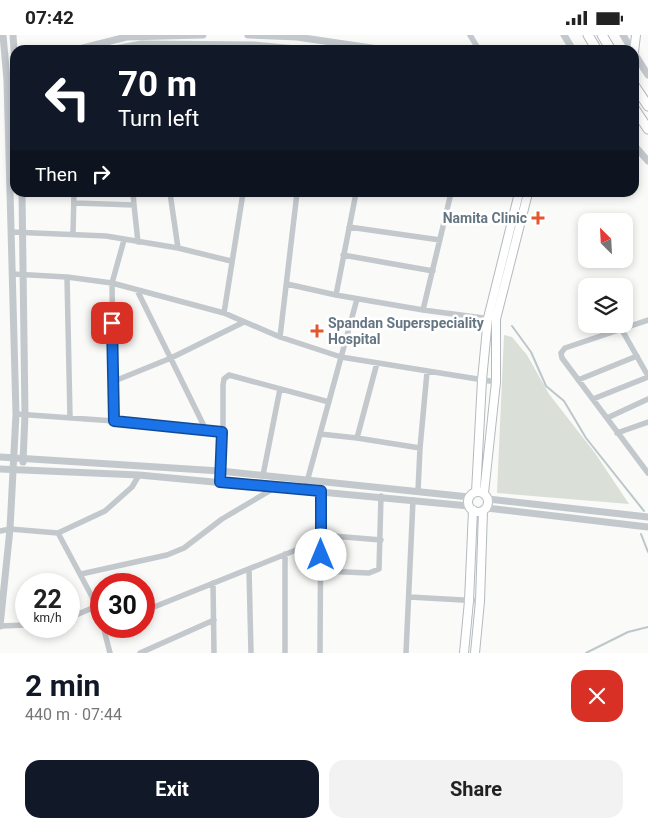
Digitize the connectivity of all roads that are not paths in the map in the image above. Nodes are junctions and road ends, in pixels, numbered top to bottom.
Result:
1 (3, 35) edge
2 (203, 35) edge
3 (248, 35) edge
4 (297, 36) edge
5 (95, 45) edge
6 (354, 45) edge
7 (639, 61) edge
8 (10, 66) edge
9 (5, 68) junction
10 (648, 75) edge
11 (10, 79) edge
12 (7, 80) junction
13 (639, 93) edge
14 (648, 106) edge
15 (639, 116) edge
16 (648, 129) edge
17 (10, 133) edge
18 (7, 134) junction
19 (639, 151) edge
20 (648, 161) edge
21 (22, 197) edge
22 (74, 197) edge
23 (133, 197) edge
24 (171, 197) edge
25 (242, 197) edge
26 (297, 197) edge
27 (355, 197) edge
28 (450, 197) edge
29 (518, 197) edge
30 (527, 197) edge
31 (75, 203) junction
32 (134, 205) junction
33 (348, 227) junction
34 (11, 232) junction
35 (23, 233) junction
36 (73, 233) junction
37 (124, 239) junction
38 (440, 240) junction
39 (138, 242) junction
40 (178, 248) junction
41 (343, 255) junction
42 (231, 261) junction
43 (433, 271) junction
44 (12, 274) junction
45 (22, 275) junction
46 (67, 277) junction
47 (112, 283) junction
48 (286, 284) junction
49 (137, 290) junction
50 (336, 295) junction
51 (357, 299) junction
52 (424, 310) junction
53 (224, 313) junction
54 (492, 319) junction
55 (648, 320) edge
56 (244, 322) junction
57 (633, 326) edge
58 (613, 333) edge
59 (624, 333) edge
60 (280, 337) junction
61 (637, 356) junction
62 (341, 357) junction
63 (171, 358) junction
64 (377, 363) junction
65 (427, 372) junction
66 (648, 377) edge
67 (482, 380) junction
68 (578, 380) junction
69 (112, 382) junction
70 (496, 382) junction
71 (280, 389) junction
72 (593, 399) junction
73 (648, 399) edge
74 (329, 402) junction
75 (16, 414) junction
76 (25, 415) junction
77 (70, 417) junction
78 (607, 418) junction
79 (114, 421) junction
80 (648, 421) edge
81 (206, 430) junction
82 (222, 432) junction
83 (617, 433) junction
84 (320, 434) junction
85 (357, 438) junction
86 (420, 448) junction
87 (0, 457) edge
88 (19, 458) junction
89 (0, 469) edge
90 (13, 470) junction
91 (23, 470) junction
92 (220, 471) junction
93 (648, 473) edge
94 (139, 475) junction
95 (263, 475) junction
96 (308, 479) junction
97 (220, 482) junction
98 (276, 487) junction
99 (305, 489) junction
100 (321, 491) junction
101 (418, 491) junction
102 (483, 495) junction
103 (381, 496) junction
104 (413, 500) junction
105 (470, 505) junction
106 (485, 509) junction
107 (646, 516) edge
108 (645, 527) edge
109 (10, 529) junction
110 (0, 531) edge
111 (58, 533) junction
112 (321, 537) junction
113 (381, 540) junction
114 (285, 554) junction
115 (249, 569) junction
116 (321, 571) junction
117 (81, 574) junction
118 (213, 583) junction
119 (90, 593) edge
120 (410, 597) junction
121 (469, 601) junction
122 (480, 601) junction
123 (155, 607) edge
124 (214, 620) junction
125 (15, 625) edge
126 (0, 626) edge
127 (107, 638) edge
128 (110, 653) edge
129 (142, 653) edge
130 (214, 653) edge
131 (251, 653) edge
132 (285, 653) edge
133 (320, 653) edge
134 (406, 653) edge
135 (464, 653) edge
136 (475, 653) edge

1 - 9 street
2 - 5 street
3 - 4 street
4 - 6 street
7 - 10 street
8 - 9 street
9 - 12 street
11 - 12 street
12 - 18 street
13 - 14 highway
15 - 16 highway
17 - 18 street
18 - 34 street
19 - 20 street
21 - 35 street
22 - 31 street
23 - 32 street
24 - 40 street
25 - 42 street
26 - 48 street
27 - 33 street
28 - 38 street
29 - 54 main road
30 - 54 main road
31 - 32 street
31 - 36 street
32 - 39 street
33 - 38 street
33 - 41 street
34 - 35 street
34 - 44 street
35 - 36 street
35 - 45 street
36 - 37 street
37 - 39 street
37 - 47 street
38 - 43 street
39 - 40 street
40 - 42 street
41 - 43 street
41 - 50 street
42 - 53 street
43 - 52 street
44 - 45 street
44 - 75 street
45 - 46 street
45 - 76 street
46 - 47 street
46 - 77 street
47 - 49 street
47 - 69 street
48 - 50 street
48 - 60 street
49 - 53 street
49 - 63 street
50 - 51 street
51 - 52 street
51 - 62 street
52 - 54 street
53 - 56 street
54 - 67 main road
54 - 70 main road
55 - 57 street
56 - 60 street
56 - 63 street
58 - 68 street
59 - 61 street
60 - 62 street
61 - 66 street
61 - 68 street
62 - 64 street
62 - 74 street
63 - 69 street
63 - 81 street
64 - 65 street
64 - 85 street
65 - 67 street
65 - 86 street
66 - 72 street
67 - 70 street
67 - 102 main road
68 - 72 street
69 - 79 street
70 - 102 main road
71 - 74 street
71 - 82 street
71 - 95 street
72 - 78 street
73 - 78 street
74 - 84 street
75 - 76 street
75 - 88 street
76 - 77 street
76 - 88 street
77 - 79 street
78 - 83 street
79 - 81 street
80 - 83 street
81 - 82 street
82 - 92 street
83 - 93 street
84 - 85 street
84 - 96 street
85 - 86 street
86 - 101 street
87 - 88 street
88 - 90 street
88 - 91 street
88 - 92 street
89 - 90 street
90 - 91 street
90 - 109 street
91 - 94 street
92 - 95 street
92 - 97 street
94 - 97 street
94 - 111 street
95 - 96 street
96 - 99 street
96 - 101 street
97 - 98 street
98 - 99 street
98 - 117 street
99 - 100 street
100 - 103 street
100 - 112 street
101 - 105 street
102 - 105 main road
102 - 106 main road
102 - 107 street
103 - 104 street
103 - 113 street
104 - 105 street
104 - 120 street
105 - 106 main road
105 - 121 main road
106 - 108 street
106 - 122 main road
107 - 108 street
109 - 110 street
109 - 111 street
109 - 126 street
111 - 117 street
112 - 113 street
112 - 114 street
112 - 116 street
113 - 116 street
114 - 115 street
114 - 132 street
115 - 118 street
115 - 131 street
116 - 133 street
117 - 119 street
118 - 123 street
118 - 124 street
120 - 121 street
120 - 134 street
121 - 122 street
121 - 135 main road
122 - 136 main road
124 - 129 street
124 - 130 street
125 - 126 street
127 - 128 street

